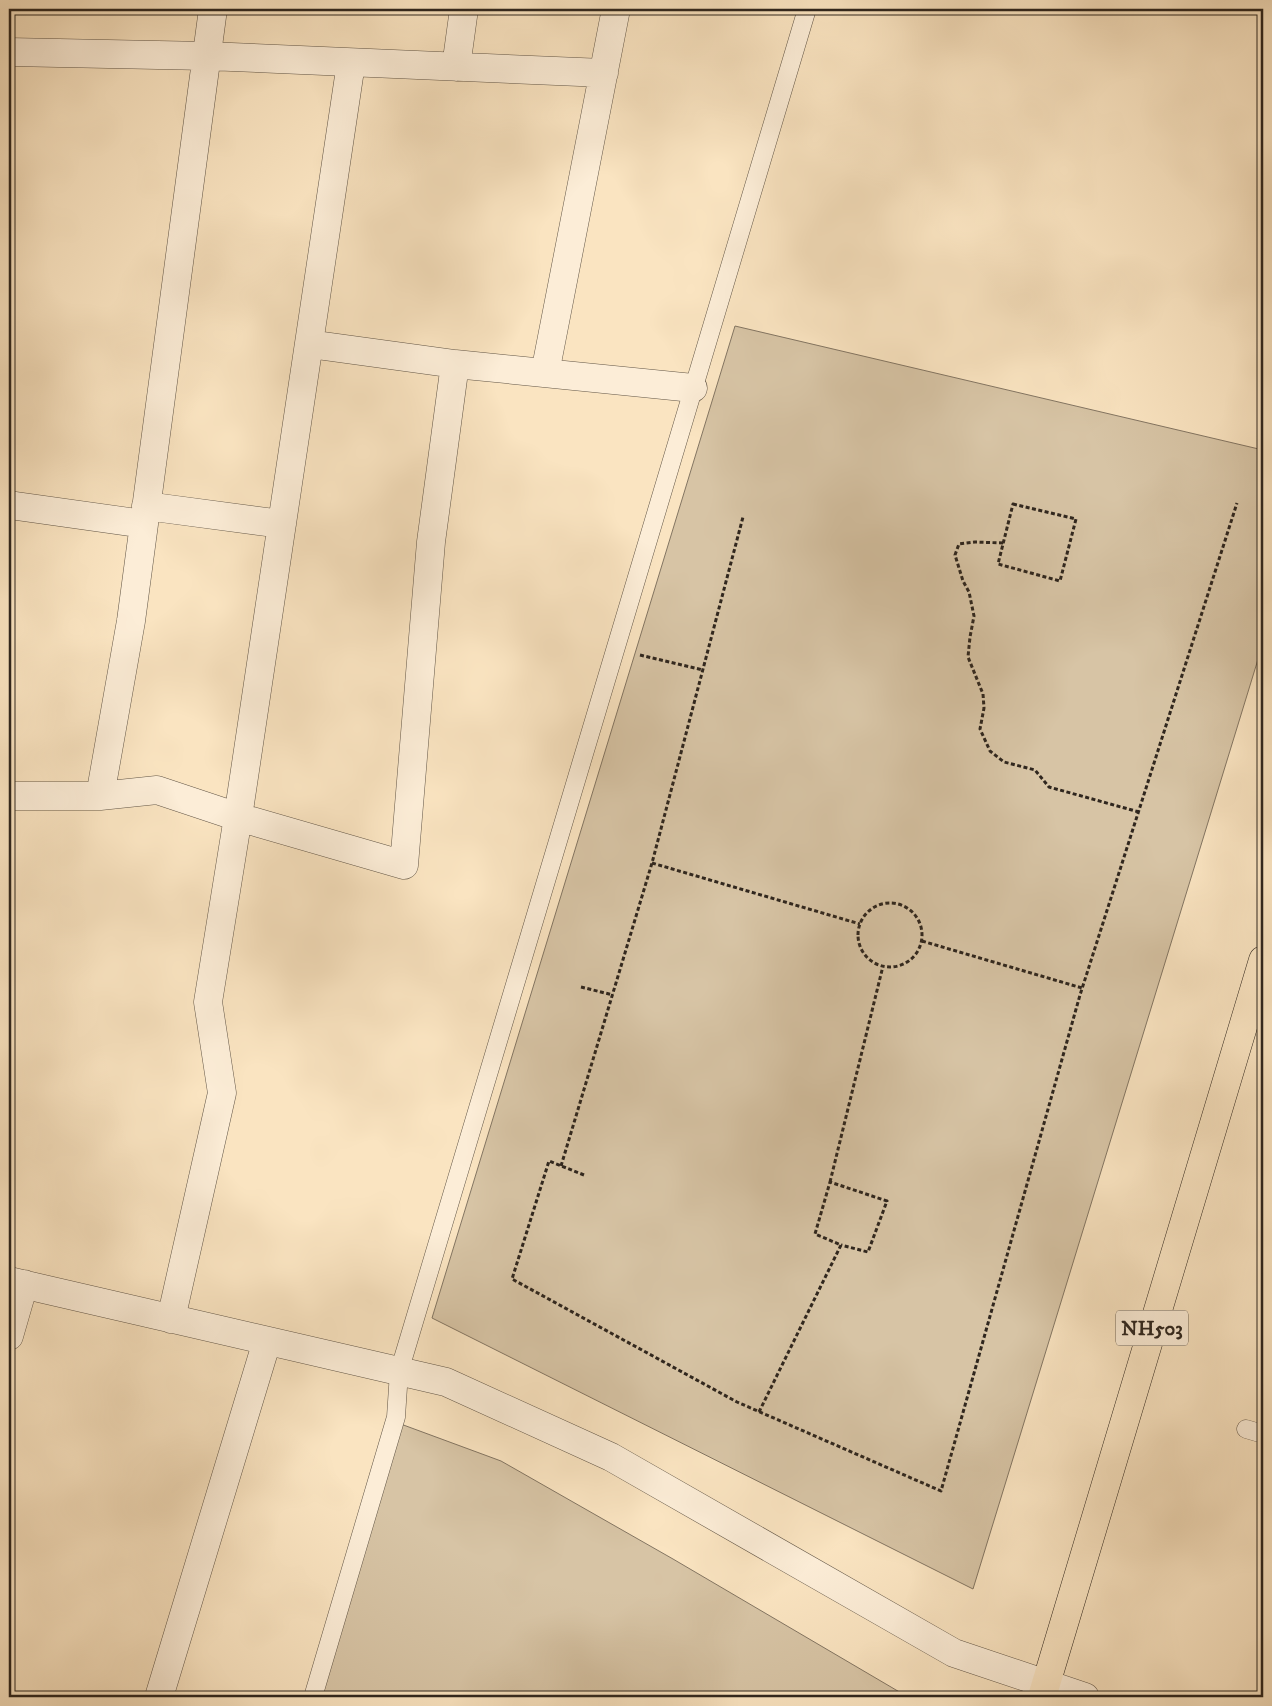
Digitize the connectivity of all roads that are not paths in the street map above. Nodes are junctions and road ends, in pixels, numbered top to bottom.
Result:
1 (213, 9) edge
2 (464, 9) edge
3 (616, 9) edge
4 (807, 9) edge
5 (9, 52) edge
6 (207, 56) junction
7 (351, 63) junction
8 (456, 67) junction
9 (604, 73) junction
10 (309, 344) junction
11 (456, 364) junction
12 (545, 373) junction
13 (693, 388) junction
14 (9, 505) edge
15 (145, 515) junction
16 (282, 524) junction
17 (9, 796) edge
18 (100, 796) junction
19 (238, 817) junction
20 (1263, 960) edge
21 (16, 1282) edge
22 (171, 1319) junction
23 (9, 1336) edge
24 (267, 1341) junction
25 (399, 1372) junction
26 (1246, 1429) dead end
27 (1263, 1434) edge
28 (1043, 1691) edge
29 (160, 1697) edge
30 (313, 1697) edge
31 (1085, 1697) edge

1 - 6 street
2 - 8 street
3 - 9 street
4 - 13 lane
5 - 6 street
6 - 7 street
6 - 15 street
7 - 8 street
7 - 10 street
8 - 9 street
9 - 12 street
10 - 11 street
10 - 16 street
11 - 12 street
11 - 19 street
12 - 13 street
13 - 25 lane
14 - 15 street
15 - 16 street
15 - 18 street
16 - 19 street
17 - 18 street
18 - 19 street
19 - 22 street
20 - 28 highway, NH503
21 - 22 street
21 - 23 street
22 - 24 street
24 - 25 street
24 - 29 street
25 - 28 street
25 - 30 lane
26 - 27 lane
28 - 31 street

